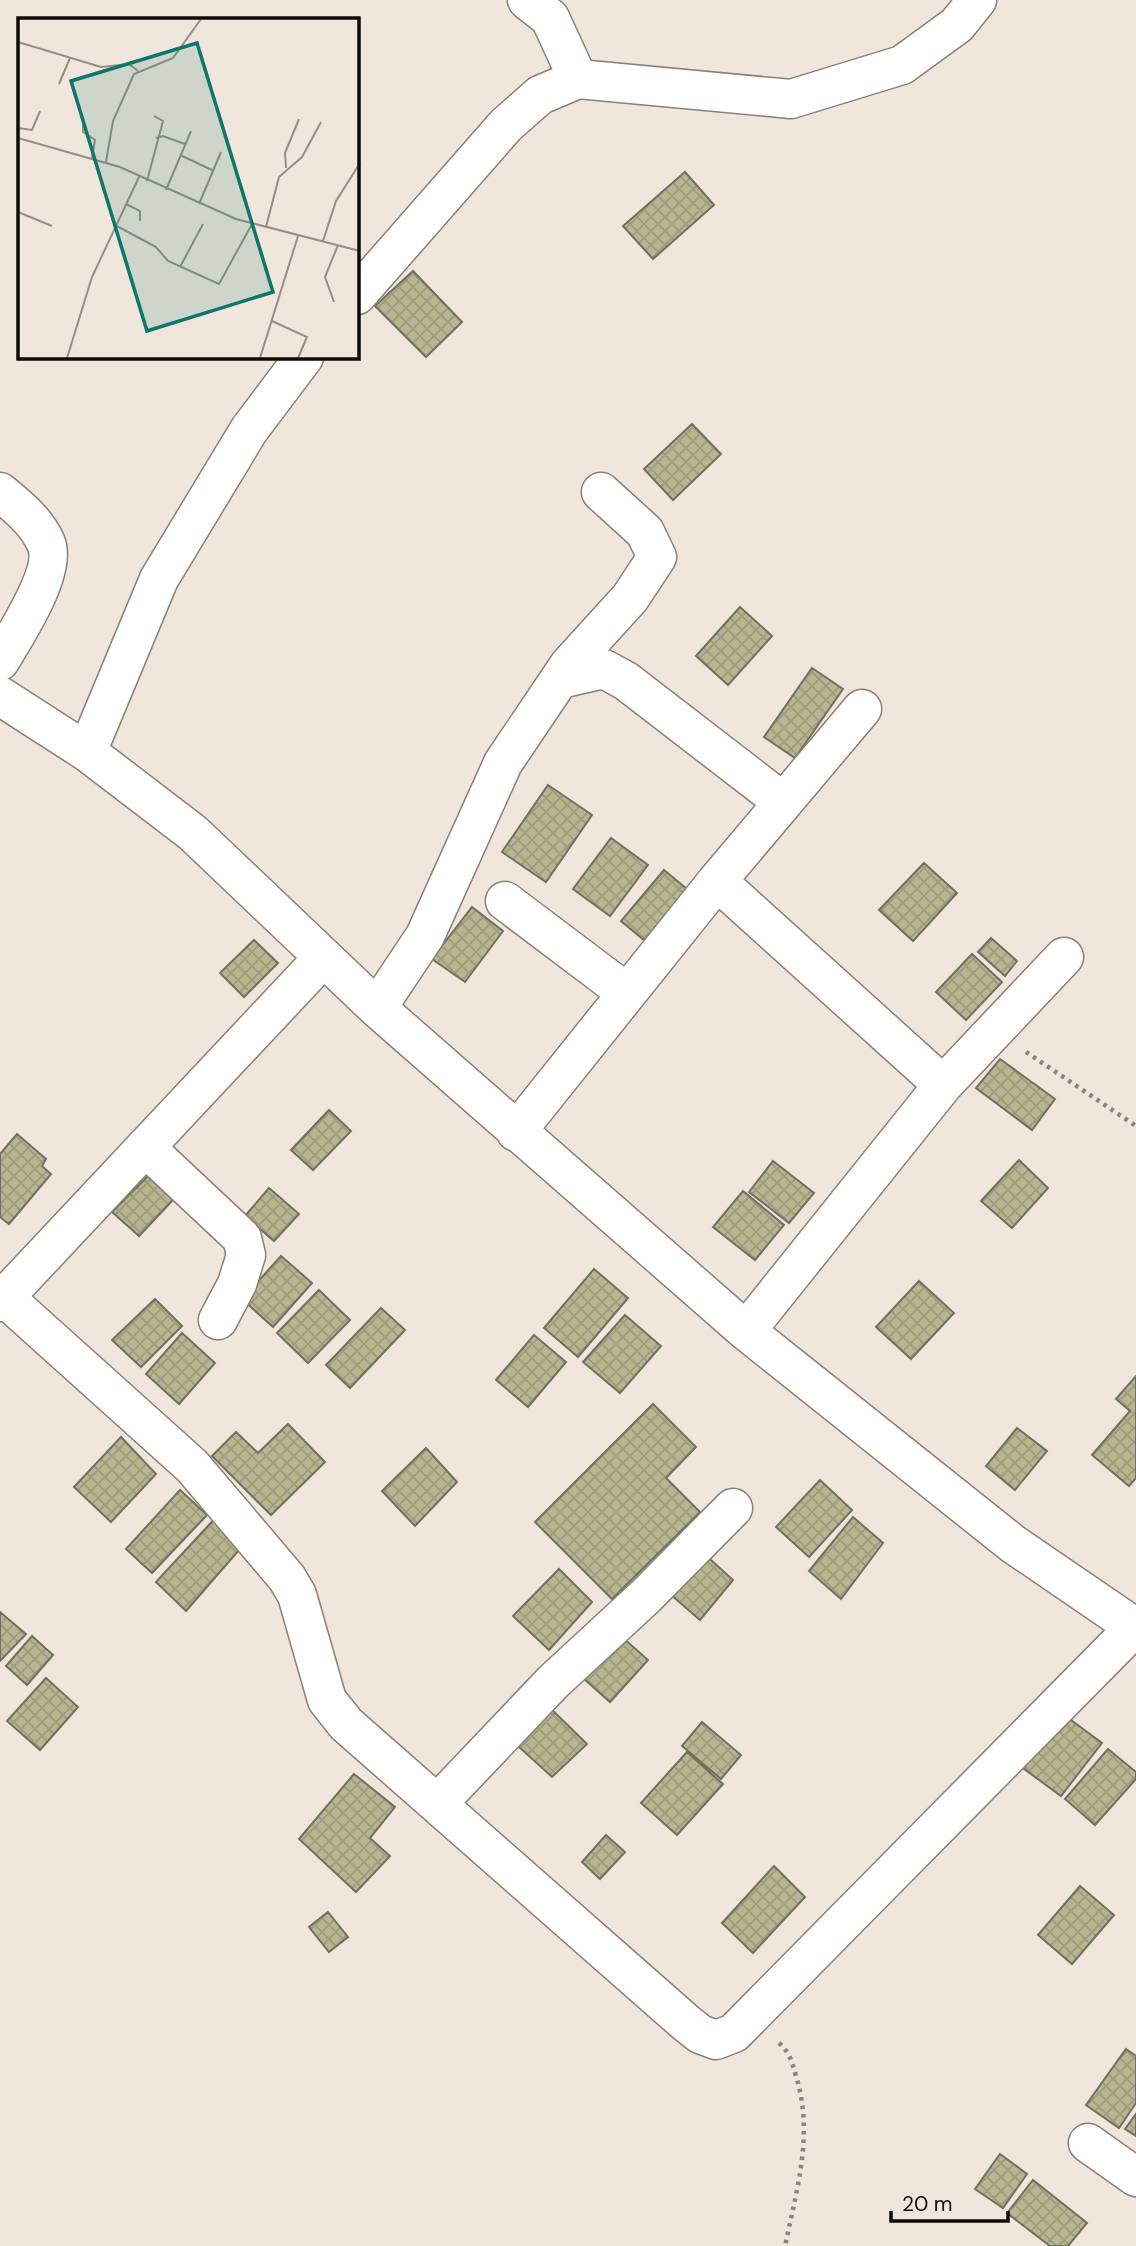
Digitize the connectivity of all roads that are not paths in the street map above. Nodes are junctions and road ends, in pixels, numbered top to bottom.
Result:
1 (527, 0) edge
2 (977, 0) edge
3 (579, 79) junction
4 (359, 293) edge
5 (302, 359) edge
6 (0, 492) edge
7 (601, 492) dead end
8 (0, 661) edge
9 (560, 679) junction
10 (0, 696) edge
11 (862, 709) dead end
12 (87, 752) junction
13 (783, 802) junction
14 (717, 881) junction
15 (505, 901) dead end
16 (1064, 957) dead end
17 (323, 958) junction
18 (626, 993) junction
19 (377, 1009) junction
20 (943, 1085) junction
21 (516, 1132) junction
22 (145, 1147) junction
23 (2, 1300) edge
24 (218, 1320) dead end
25 (746, 1331) junction
26 (733, 1508) dead end
27 (1135, 1627) edge
28 (437, 1804) junction
29 (1088, 2143) dead end
30 (1136, 2177) edge

1 - 3 street
2 - 3 street
3 - 4 street
5 - 12 street
6 - 8 street
7 - 9 street
9 - 13 street
9 - 19 street
10 - 12 street
11 - 13 street
12 - 17 street
13 - 14 street
14 - 18 street
14 - 20 street
15 - 18 street
16 - 20 street
17 - 19 street
17 - 22 street
18 - 21 street
19 - 21 street
20 - 25 street
21 - 25 street
22 - 23 street
22 - 24 street
23 - 28 street
25 - 27 street
26 - 28 street
27 - 28 street
29 - 30 street

